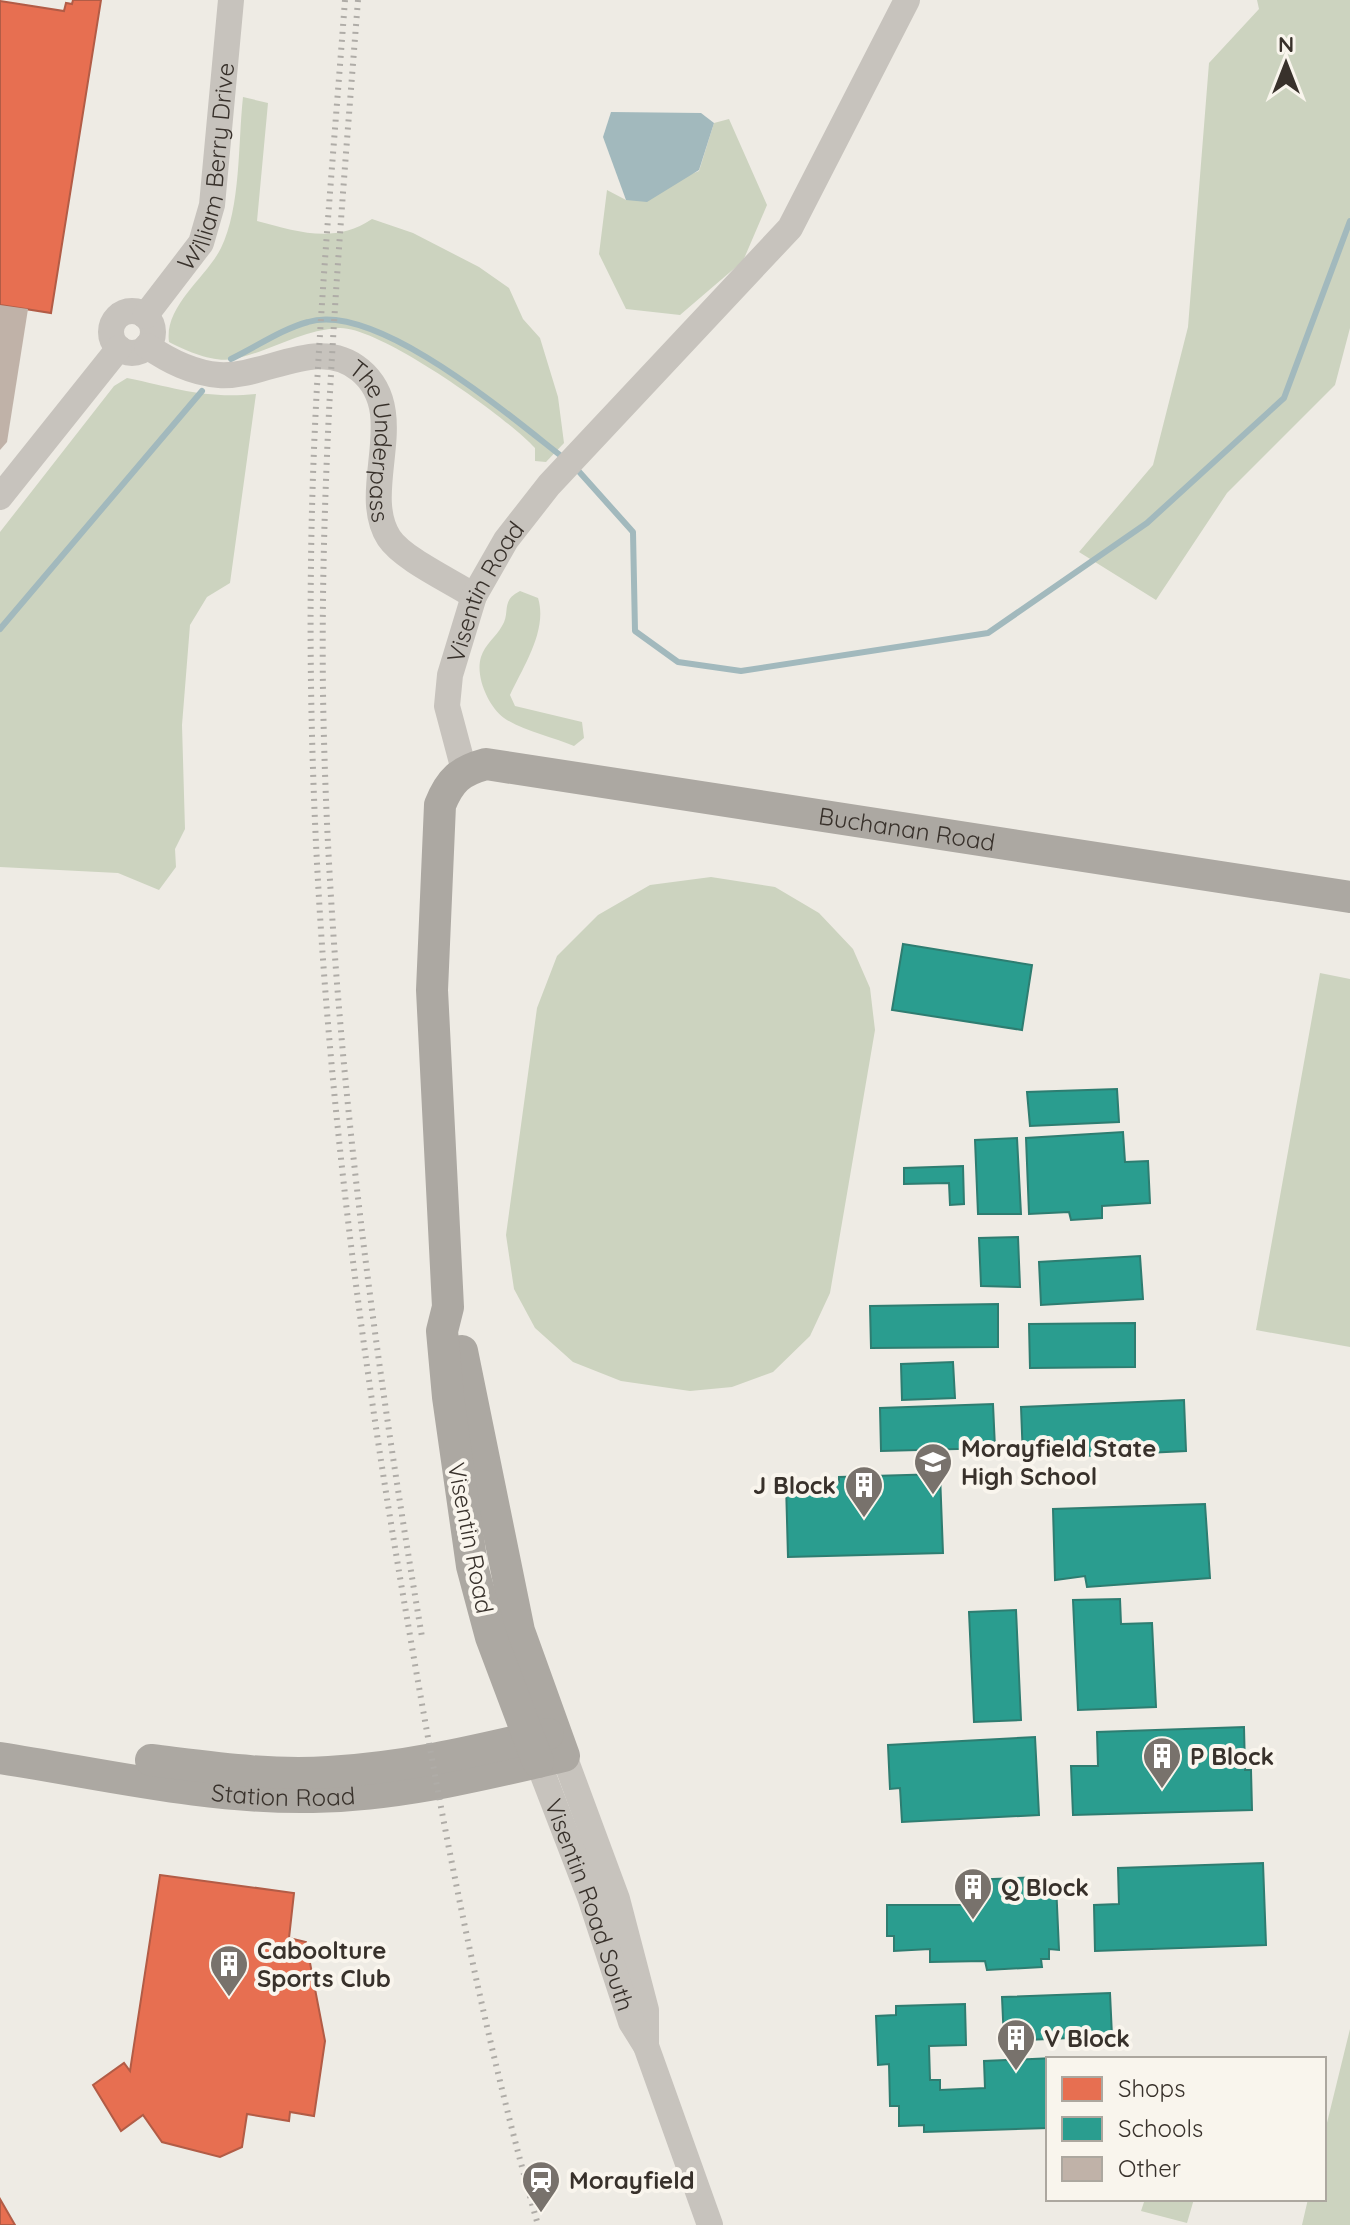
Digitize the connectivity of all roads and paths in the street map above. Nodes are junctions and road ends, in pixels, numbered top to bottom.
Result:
1 (231, 0) edge
2 (907, 0) edge
3 (145, 316) junction
4 (147, 346) junction
5 (119, 348) junction
6 (0, 497) edge
7 (474, 596) junction
8 (464, 770) junction
9 (1350, 897) edge
10 (0, 1738) edge
11 (547, 1747) junction
12 (0, 1758) edge
13 (710, 2225) edge

1 - 3 street, William Berry Drive
2 - 7 street, Visentin Road
3 - 4 street
3 - 5 street
4 - 5 street
4 - 7 street, The Underpass
5 - 6 street
7 - 8 street, Visentin Road
8 - 9 main road, Buchanan Road
8 - 11 main road, Visentin Road
10 - 11 main road, Station Road
11 - 12 main road, Station Road
11 - 13 street, Visentin Road South

